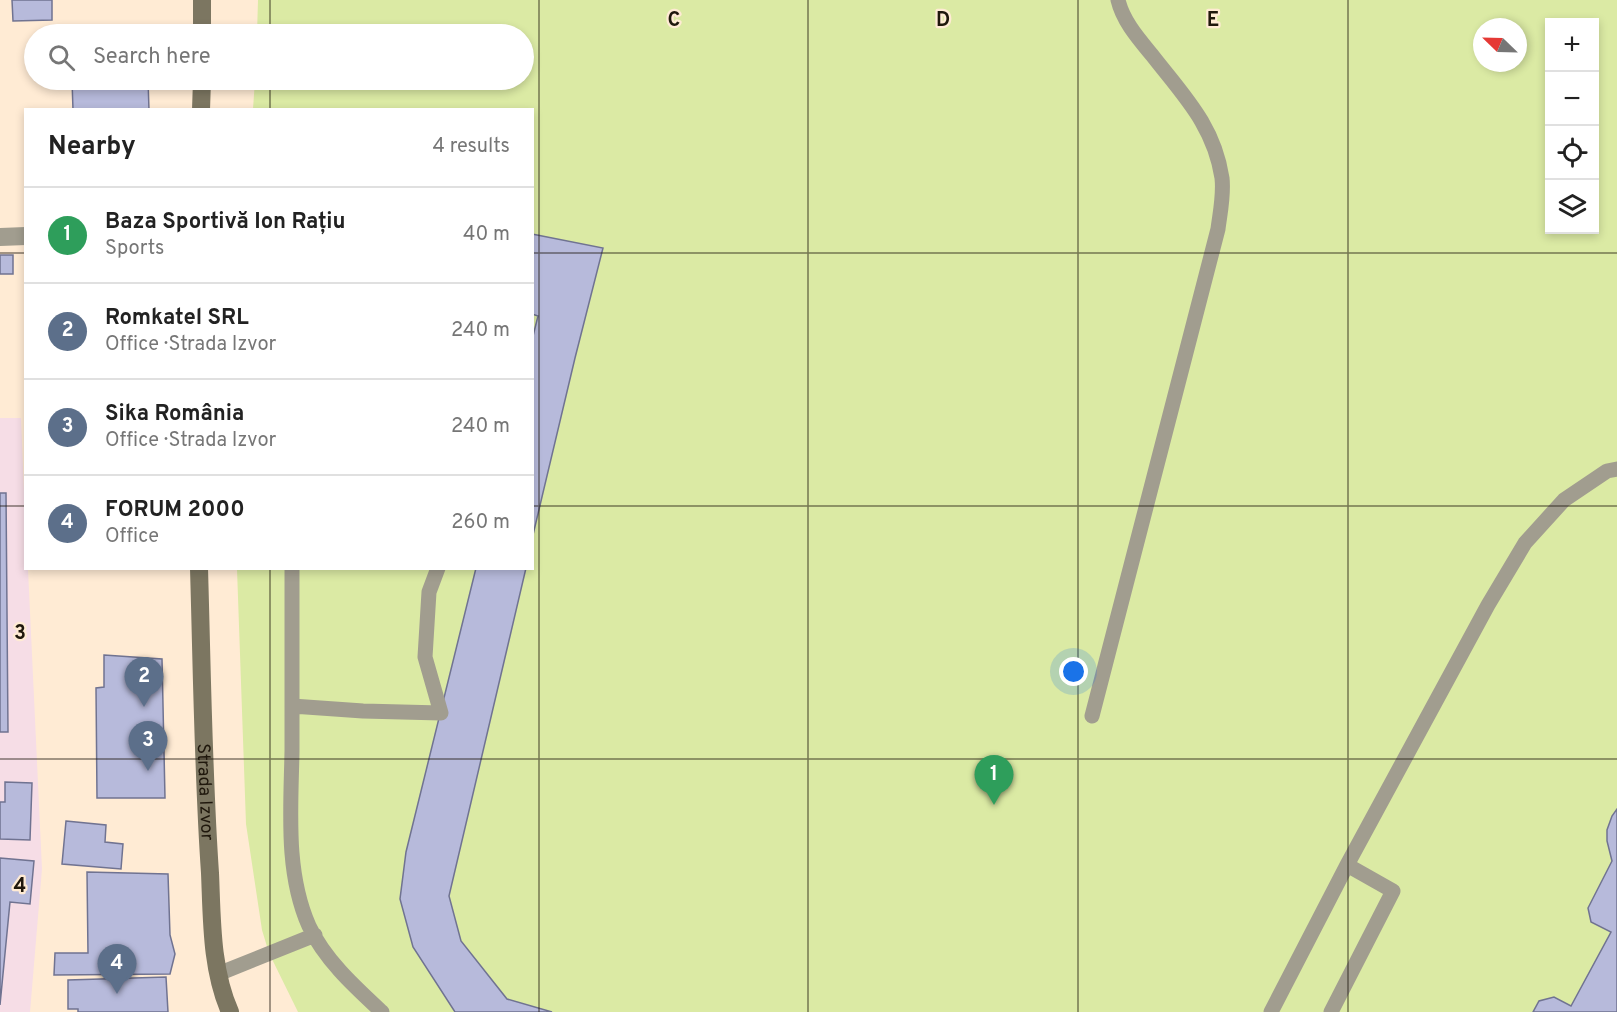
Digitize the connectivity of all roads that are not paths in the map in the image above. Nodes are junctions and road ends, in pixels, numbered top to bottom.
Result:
1 (202, 0) edge
2 (1118, 0) edge
3 (202, 24) edge
4 (202, 90) edge
5 (201, 108) edge
6 (24, 236) edge
7 (0, 237) edge
8 (1617, 469) edge
9 (199, 570) edge
10 (292, 570) edge
11 (437, 570) edge
12 (292, 706) junction
13 (1092, 716) dead end
14 (1347, 866) junction
15 (315, 935) junction
16 (218, 974) junction
17 (225, 1009) edge
18 (382, 1012) edge
19 (1271, 1012) edge
20 (1331, 1012) edge

1 - 3 main road
2 - 13 lane
4 - 5 main road
6 - 7 street
8 - 14 lane
9 - 16 main road, Strada Izvor
10 - 12 lane
11 - 12 lane
12 - 15 lane
14 - 19 lane
14 - 20 lane
15 - 16 lane
15 - 18 lane
16 - 17 main road, Strada Izvor

